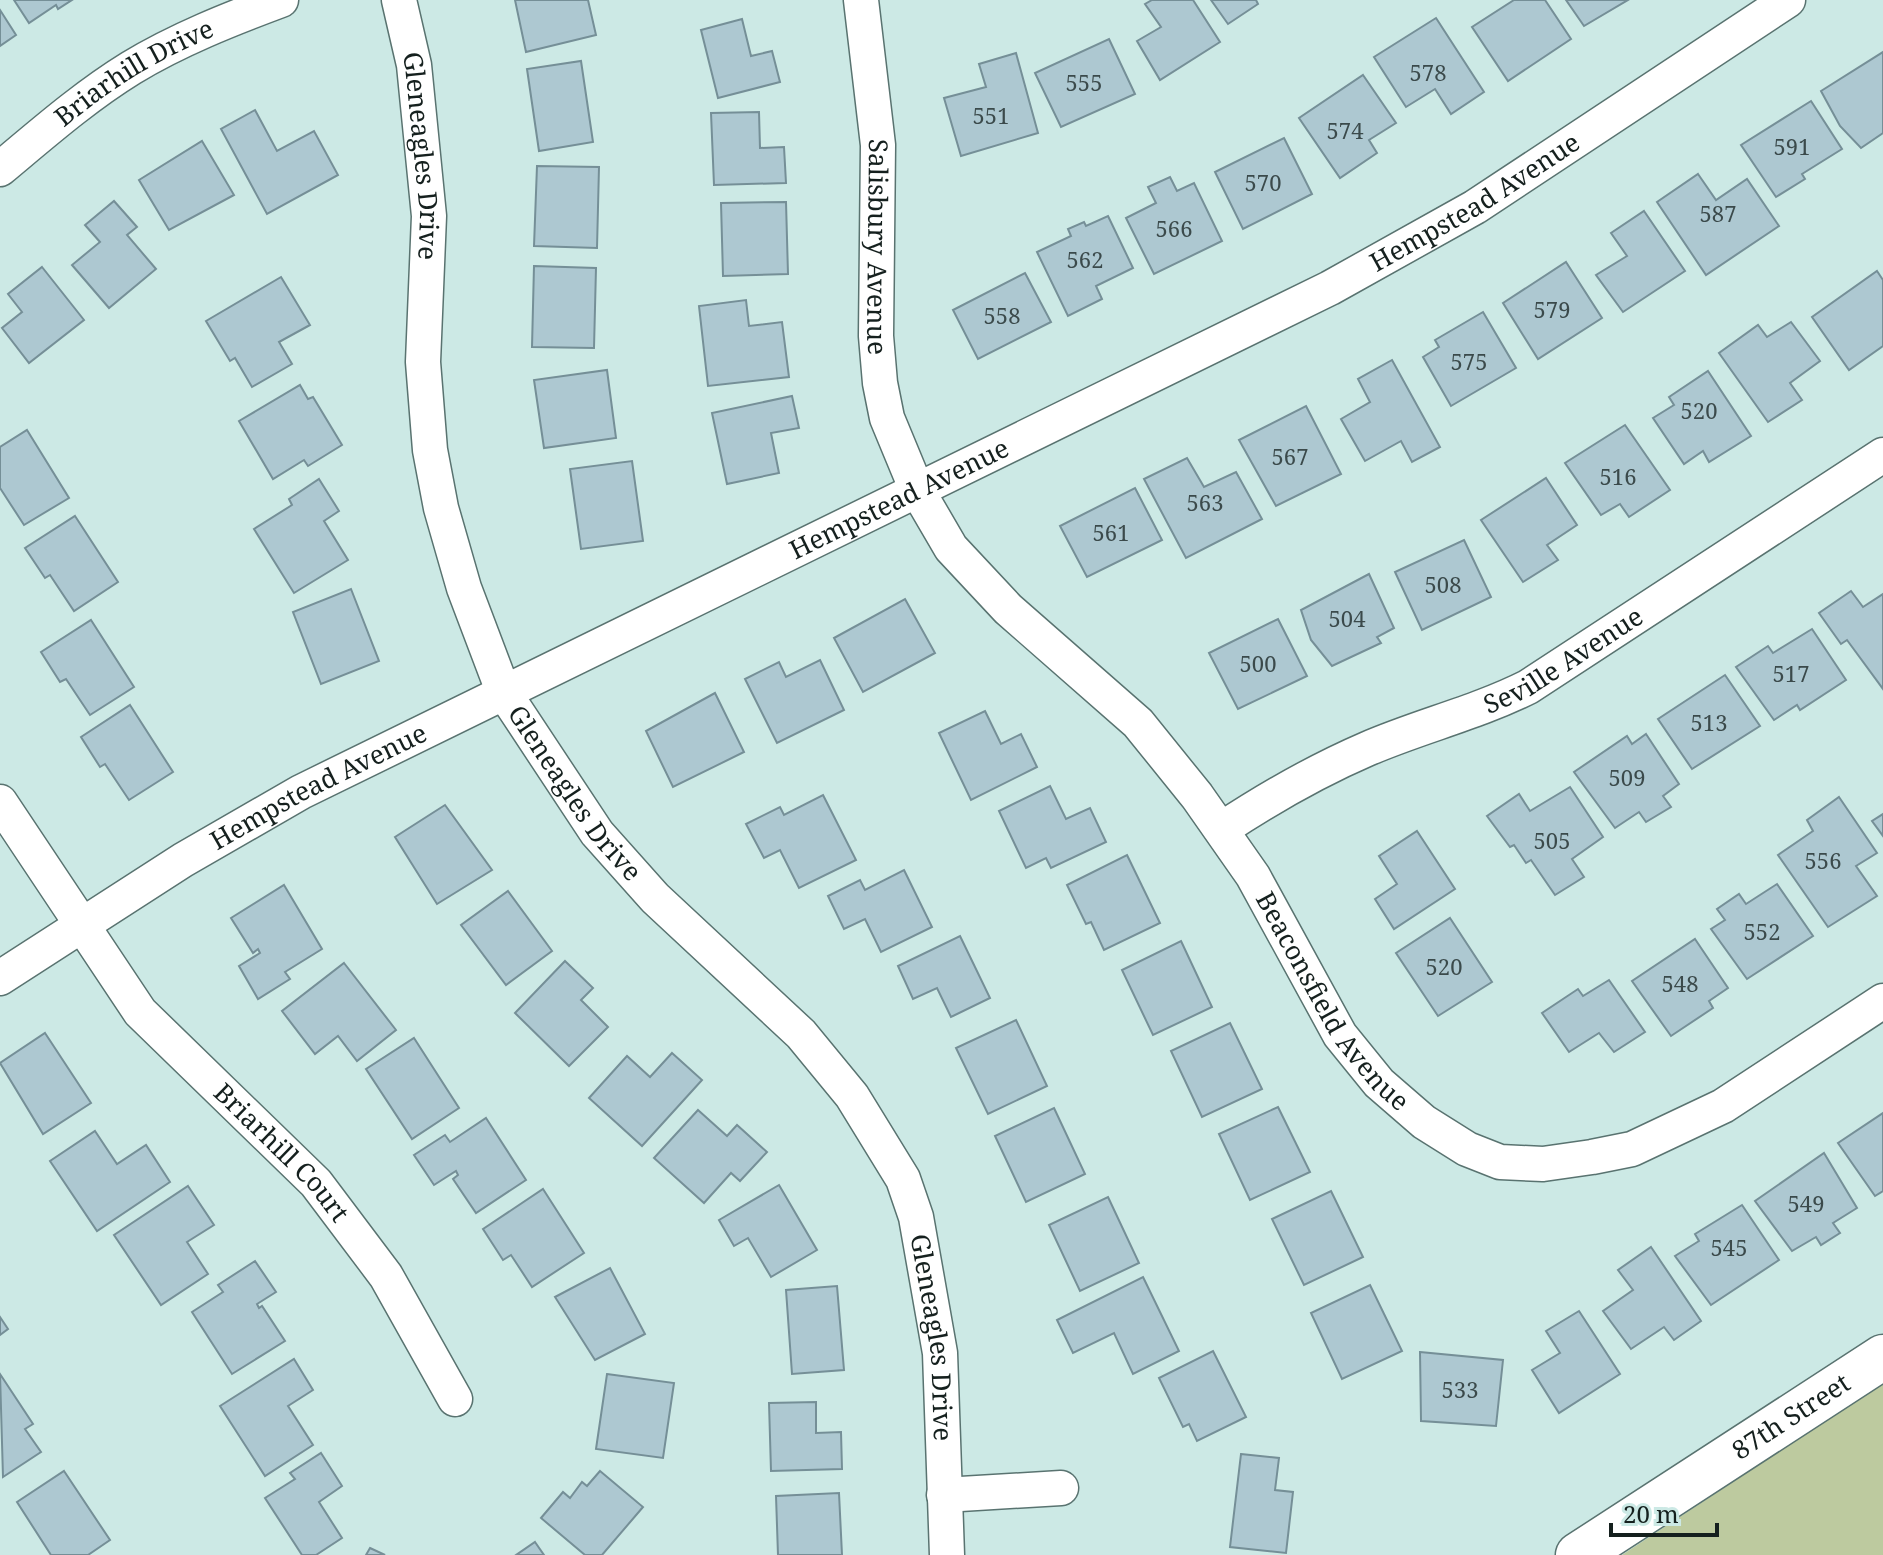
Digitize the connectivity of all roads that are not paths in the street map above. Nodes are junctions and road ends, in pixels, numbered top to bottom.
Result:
1 (281, 0) edge
2 (399, 0) edge
3 (861, 0) edge
4 (1788, 0) edge
5 (0, 169) edge
6 (1883, 455) edge
7 (916, 488) junction
8 (503, 691) junction
9 (0, 802) edge
10 (1222, 829) junction
11 (84, 925) junction
12 (0, 978) edge
13 (1883, 1001) edge
14 (1883, 1357) edge
15 (455, 1399) dead end
16 (1061, 1488) dead end
17 (944, 1495) junction
18 (947, 1555) edge
19 (1578, 1555) edge

1 - 5 street, Briarhill Drive
2 - 8 street, Gleneagles Drive
3 - 7 street, Salisbury Avenue
4 - 7 street, Hempstead Avenue
6 - 10 street, Seville Avenue
7 - 8 street, Hempstead Avenue
7 - 10 street, Beaconsfield Avenue
8 - 11 street, Hempstead Avenue
8 - 17 street, Gleneagles Drive
9 - 11 street
10 - 13 street, Beaconsfield Avenue
11 - 12 street, Hempstead Avenue
11 - 15 street, Briarhill Court
14 - 19 street, 87th Street
16 - 17 street
17 - 18 street, Gleneagles Drive

